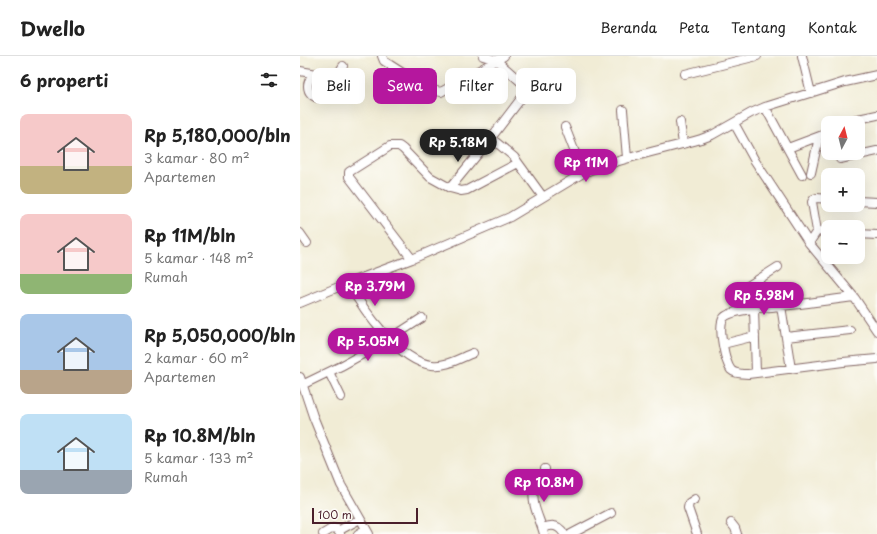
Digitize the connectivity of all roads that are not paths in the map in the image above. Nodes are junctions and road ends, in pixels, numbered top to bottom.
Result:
1 (382, 56) edge
2 (483, 56) edge
3 (757, 56) edge
4 (802, 56) edge
5 (500, 58) edge
6 (300, 71) edge
7 (312, 73) edge
8 (685, 74) dead end
9 (877, 75) edge
10 (312, 77) edge
11 (304, 84) edge
12 (811, 93) junction
13 (312, 94) edge
14 (765, 107) junction
15 (622, 110) dead end
16 (877, 115) edge
17 (865, 118) edge
18 (680, 122) dead end
19 (734, 123) junction
20 (565, 127) dead end
21 (819, 137) joint
22 (491, 138) junction
23 (683, 144) junction
24 (788, 148) junction
25 (877, 151) edge
26 (865, 154) edge
27 (627, 158) junction
28 (518, 163) junction
29 (583, 173) junction
30 (811, 173) dead end
31 (802, 175) dead end
32 (450, 188) junction
33 (543, 197) junction
34 (821, 198) edge
35 (865, 201) edge
36 (877, 202) edge
37 (817, 231) junction
38 (821, 231) edge
39 (300, 233) edge
40 (865, 234) edge
41 (877, 235) edge
42 (307, 243) dead end
43 (809, 243) junction
44 (412, 259) junction
45 (778, 267) dead end
46 (348, 283) junction
47 (854, 297) junction
48 (300, 303) edge
49 (781, 306) junction
50 (754, 309) junction
51 (422, 318) dead end
52 (850, 330) dead end
53 (877, 331) edge
54 (755, 336) junction
55 (786, 336) junction
56 (388, 340) junction
57 (723, 344) junction
58 (473, 353) dead end
59 (877, 359) edge
60 (791, 369) junction
61 (328, 372) junction
62 (756, 373) junction
63 (301, 381) edge
64 (341, 397) dead end
65 (545, 469) dead end
66 (561, 478) dead end
67 (545, 482) junction
68 (695, 499) dead end
69 (611, 514) dead end
70 (360, 519) junction
71 (731, 523) dead end
72 (544, 531) edge
73 (339, 532) edge
74 (368, 532) edge
75 (323, 534) edge
76 (358, 534) edge
77 (564, 534) edge
78 (571, 534) edge
79 (697, 534) edge
80 (737, 534) edge

1 - 5 street
2 - 5 street
3 - 8 street
4 - 12 street
5 - 22 street
6 - 7 street
9 - 12 street
10 - 11 street
11 - 13 street
12 - 14 street
14 - 19 street
14 - 24 street
15 - 27 street
16 - 17 street
18 - 23 street
19 - 23 street
19 - 43 street
20 - 29 street
21 - 24 street
21 - 30 street
22 - 28 street
22 - 32 street
23 - 27 street
24 - 31 street
25 - 26 street
27 - 29 street
28 - 32 street
28 - 33 street
29 - 33 street
32 - 44 street
33 - 44 street
34 - 37 street
35 - 36 street
37 - 38 street
37 - 43 street
39 - 42 street
40 - 41 street
43 - 47 street
44 - 46 street
45 - 50 street
46 - 48 street
46 - 56 street
47 - 49 street
47 - 53 street
49 - 50 street
49 - 55 street
50 - 54 street
50 - 57 street
51 - 56 street
52 - 55 street
54 - 57 street
54 - 62 street
55 - 60 street
56 - 58 street
56 - 61 street
57 - 62 street
59 - 60 street
60 - 62 street
61 - 63 street
61 - 64 street
63 - 70 street
65 - 67 street
66 - 67 street
67 - 72 street
68 - 79 street
69 - 78 street
70 - 73 street
70 - 74 street
71 - 80 street
72 - 77 street
73 - 75 street
74 - 76 street

